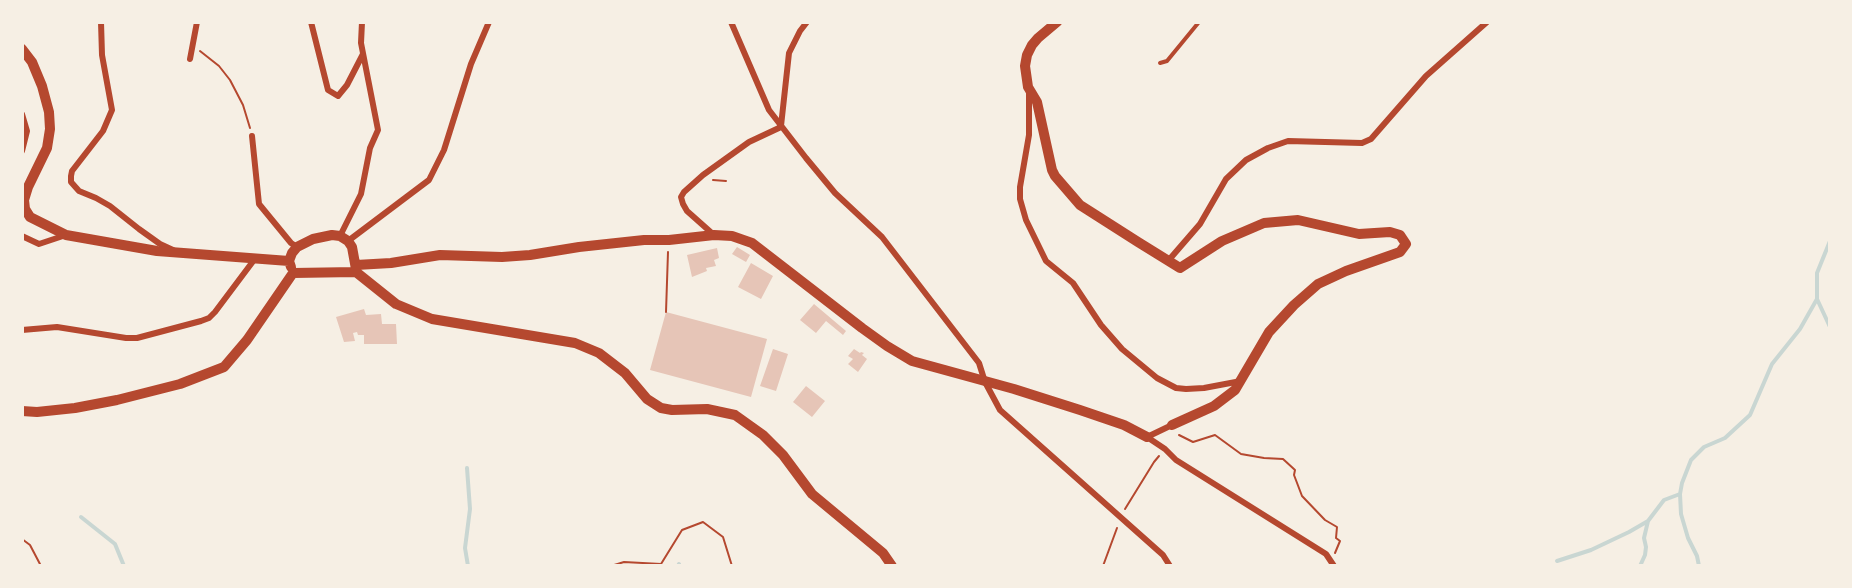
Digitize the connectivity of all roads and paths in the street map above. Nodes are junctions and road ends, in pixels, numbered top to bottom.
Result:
1 (101, 22) edge
2 (197, 22) edge
3 (311, 22) edge
4 (362, 22) edge
5 (489, 22) edge
6 (731, 22) edge
7 (807, 22) edge
8 (1057, 22) edge
9 (1199, 22) edge
10 (1487, 22) edge
11 (192, 48) junction
12 (22, 49) edge
13 (364, 54) junction
14 (190, 59) dead end
15 (1160, 63) dead end
16 (1028, 87) junction
17 (22, 114) edge
18 (781, 127) junction
19 (252, 136) joint
20 (22, 151) edge
21 (66, 235) junction
22 (714, 235) junction
23 (22, 236) edge
24 (344, 239) junction
25 (669, 240) junction
26 (297, 247) junction
27 (180, 253) junction
28 (254, 260) junction
29 (289, 261) junction
30 (1168, 261) junction
31 (356, 268) junction
32 (293, 273) junction
33 (666, 312) dead end
34 (22, 330) edge
35 (984, 378) junction
36 (1241, 380) junction
37 (22, 411) edge
38 (1172, 425) junction
39 (1147, 437) junction
40 (1165, 449) junction
41 (1121, 517) junction
42 (22, 539) edge
43 (1333, 563) edge
44 (41, 566) edge
45 (611, 566) edge
46 (732, 566) edge
47 (891, 566) edge
48 (1103, 566) edge
49 (1170, 566) edge

1 - 27 street
2 - 11 street
3 - 13 street
4 - 13 street
5 - 24 street
6 - 18 street
7 - 18 street
8 - 16 street
9 - 15 lane
10 - 30 street
11 - 14 street
11 - 19 path
12 - 21 street
13 - 24 street
16 - 30 street
16 - 36 street
17 - 20 street
18 - 22 street
18 - 35 street
19 - 26 street
21 - 23 street
21 - 27 street
22 - 25 street
22 - 35 street
24 - 26 street
24 - 31 street
25 - 31 street
25 - 33 path
26 - 29 street
27 - 28 street
28 - 29 street
28 - 34 street
29 - 32 street
30 - 36 street
31 - 32 street
31 - 47 street
32 - 37 street
35 - 39 street
35 - 41 street
36 - 38 street
38 - 39 street
38 - 43 path
39 - 40 street
40 - 41 path
40 - 43 street
41 - 48 path
41 - 49 street
42 - 44 path
45 - 46 path

